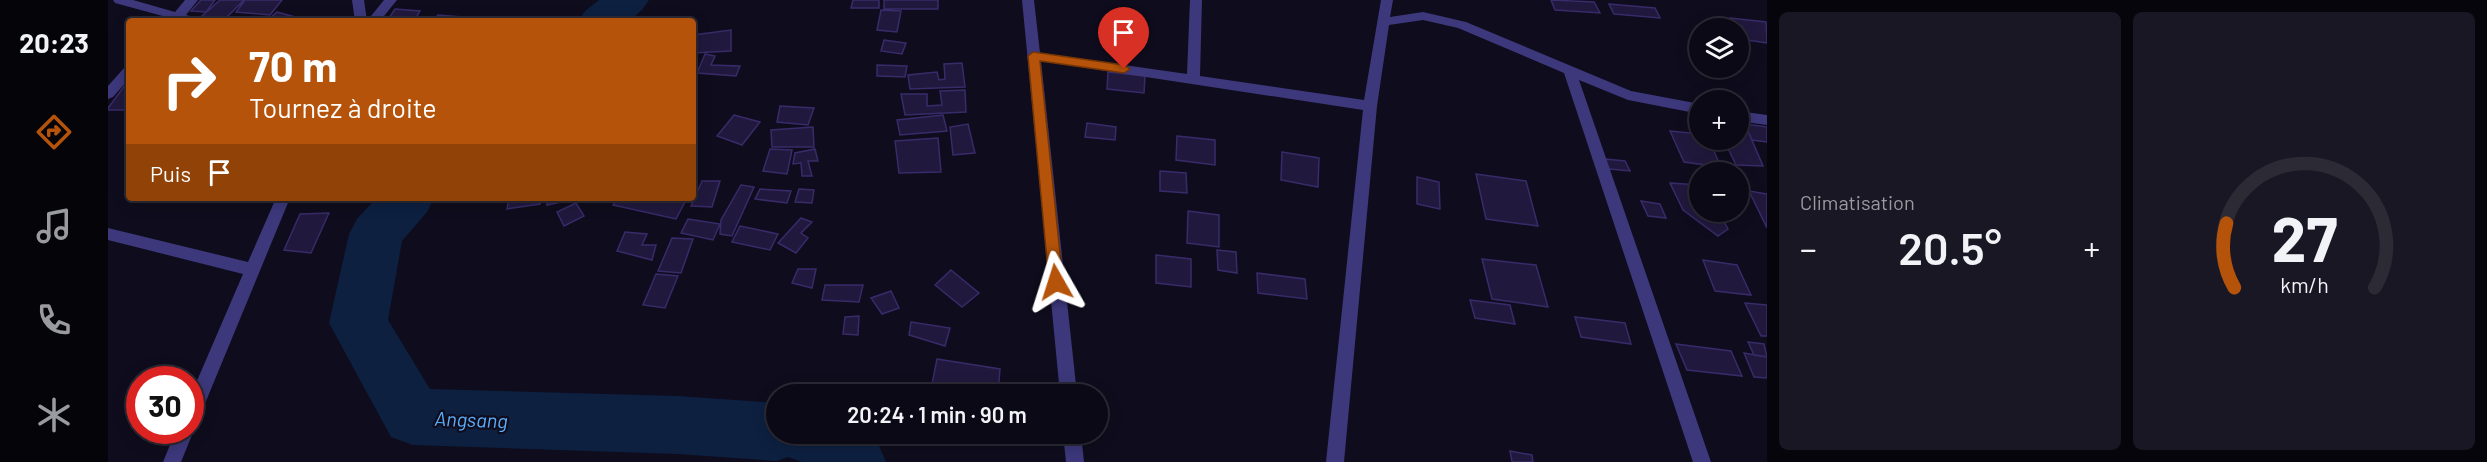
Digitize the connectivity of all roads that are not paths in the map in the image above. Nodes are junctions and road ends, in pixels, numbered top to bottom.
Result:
1 (119, 0) edge
2 (192, 0) edge
3 (358, 0) edge
4 (390, 0) edge
5 (1028, 0) edge
6 (1196, 0) edge
7 (1387, 0) edge
8 (173, 18) edge
9 (177, 18) edge
10 (361, 18) edge
11 (375, 18) edge
12 (1384, 22) junction
13 (1033, 56) junction
14 (1570, 71) junction
15 (126, 74) edge
16 (1193, 79) junction
17 (108, 94) edge
18 (1370, 106) junction
19 (1689, 107) edge
20 (1749, 118) edge
21 (1767, 120) edge
22 (282, 201) edge
23 (108, 234) edge
24 (253, 270) junction
25 (1067, 384) edge
26 (204, 385) edge
27 (179, 444) edge
28 (1073, 444) edge
29 (172, 462) edge
30 (1075, 462) edge
31 (1335, 462) edge
32 (1702, 462) edge

1 - 8 street
2 - 9 street
3 - 10 street
4 - 11 street
5 - 13 street
6 - 16 street
7 - 12 street
12 - 14 street
12 - 18 street
13 - 16 street
13 - 25 street
14 - 19 street
14 - 32 street
15 - 17 street
16 - 18 street
18 - 31 street
20 - 21 street
22 - 24 street
23 - 24 street
24 - 26 street
27 - 29 street
28 - 30 street

